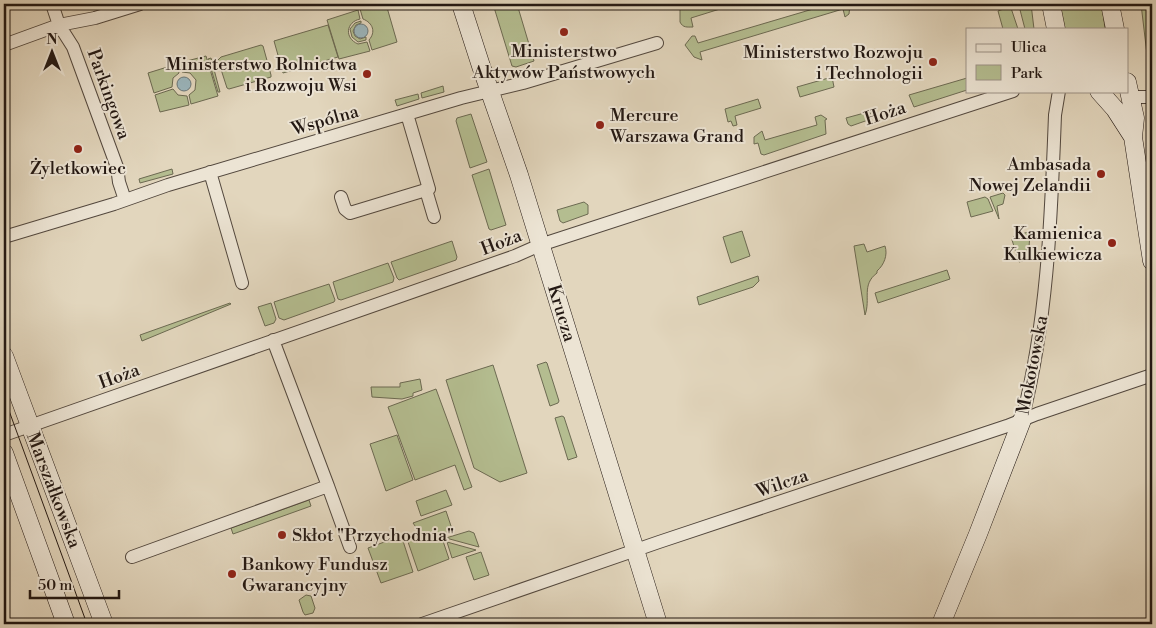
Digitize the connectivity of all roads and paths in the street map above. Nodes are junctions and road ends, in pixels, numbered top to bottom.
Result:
1 (52, 4) edge
2 (140, 4) edge
3 (461, 4) edge
4 (1051, 4) edge
5 (1110, 4) edge
6 (59, 25) junction
7 (1056, 28) edge
8 (1115, 28) edge
9 (657, 43) dead end
10 (4, 45) edge
11 (490, 91) junction
12 (1128, 91) edge
13 (1060, 92) edge
14 (1100, 92) edge
15 (1127, 92) edge
16 (1007, 93) edge
17 (1152, 97) edge
18 (407, 114) junction
19 (1133, 137) junction
20 (210, 172) junction
21 (426, 190) junction
22 (341, 197) dead end
23 (126, 200) junction
24 (434, 218) dead end
25 (4, 237) edge
26 (540, 245) junction
27 (1152, 261) edge
28 (242, 282) dead end
29 (273, 340) junction
30 (4, 356) edge
31 (1152, 375) edge
32 (1022, 420) junction
33 (30, 426) junction
34 (4, 435) edge
35 (4, 454) edge
36 (328, 486) junction
37 (350, 547) dead end
38 (635, 551) junction
39 (132, 557) dead end
40 (66, 624) edge
41 (104, 624) edge
42 (422, 624) edge
43 (658, 624) edge
44 (941, 624) edge

1 - 6 street, Parkingowa
2 - 6 street
3 - 11 street, Krucza
4 - 7 street
5 - 8 street
6 - 10 street
6 - 23 street, Parkingowa
9 - 11 street, Wspólna
11 - 18 street, Wspólna
11 - 26 street, Krucza
12 - 17 street
13 - 32 street, Mokotowska
14 - 19 street
15 - 19 street
16 - 26 street, Hoża
18 - 20 street, Wspólna
18 - 21 street
19 - 27 street
20 - 23 street, Wspólna
20 - 28 street
21 - 22 street
21 - 24 street
23 - 25 street, Wspólna
26 - 29 street, Hoża
26 - 38 street, Krucza
29 - 33 street, Hoża
29 - 36 street
30 - 33 street, Marszałkowska
31 - 32 street, Wilcza
32 - 38 street, Wilcza
32 - 44 street, Mokotowska
33 - 34 street, Hoża
33 - 41 street, Marszałkowska
35 - 40 street, Marszałkowska
36 - 37 street
36 - 39 street
38 - 42 street, Wilcza
38 - 43 street, Krucza

